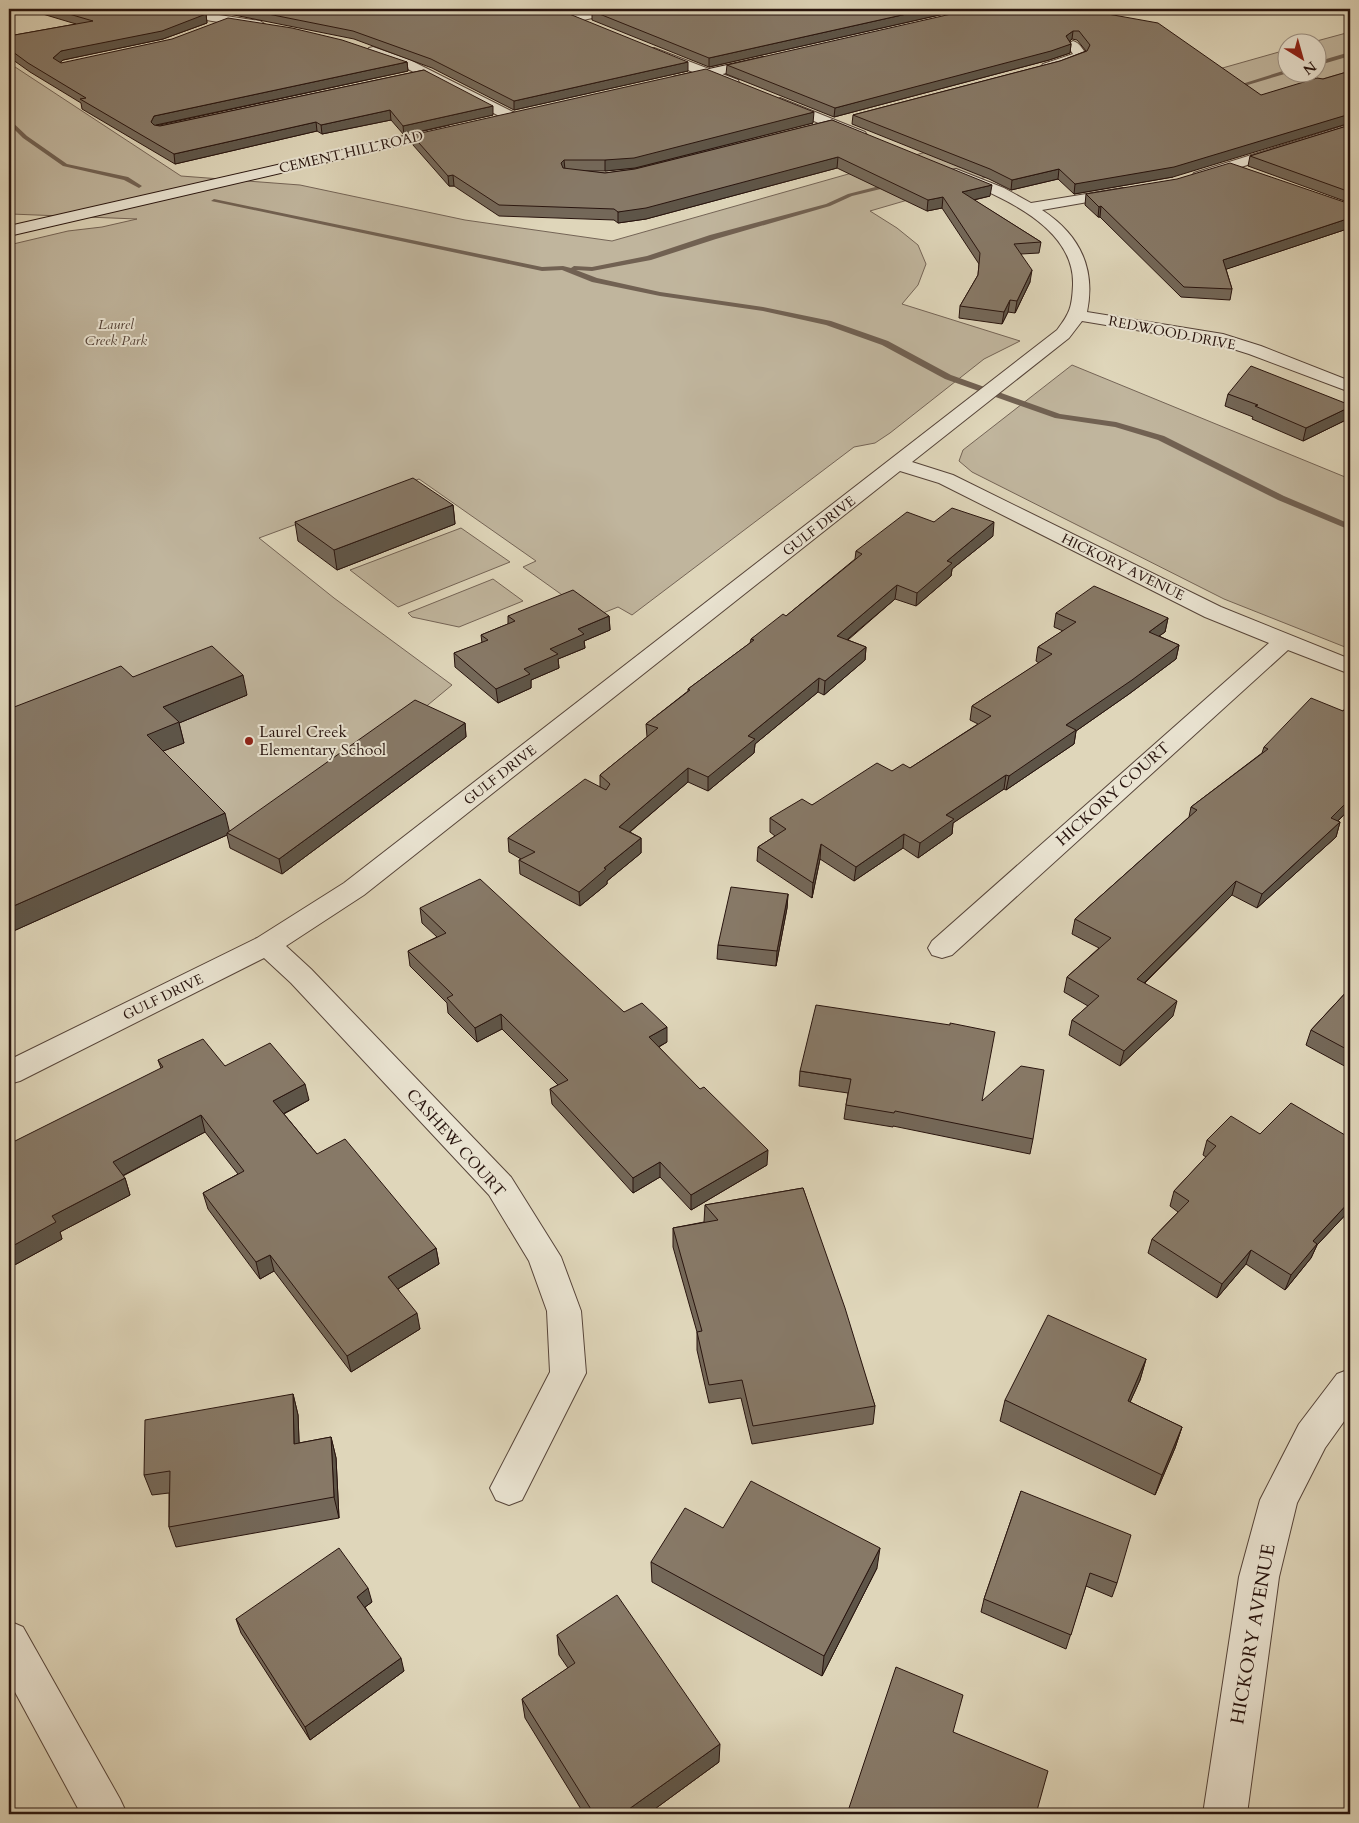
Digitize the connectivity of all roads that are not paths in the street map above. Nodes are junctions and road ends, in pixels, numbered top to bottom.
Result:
1 (158, 9) edge
2 (620, 9) edge
3 (246, 11) edge
4 (558, 12) edge
5 (574, 18) junction
6 (228, 20) junction
7 (269, 26) edge
8 (592, 26) edge
9 (210, 30) edge
10 (638, 45) edge
11 (1072, 45) edge
12 (365, 49) edge
13 (772, 59) edge
14 (1035, 70) edge
15 (708, 73) junction
16 (427, 74) junction
17 (403, 79) edge
18 (663, 84) edge
19 (746, 89) edge
20 (772, 99) edge
21 (855, 117) edge
22 (487, 122) edge
23 (832, 123) junction
24 (460, 127) edge
25 (1350, 128) edge
26 (811, 129) edge
27 (876, 141) edge
28 (1230, 167) junction
29 (954, 172) edge
30 (1252, 175) edge
31 (1184, 181) edge
32 (1142, 189) edge
33 (1028, 208) junction
34 (9, 231) edge
35 (1077, 315) junction
36 (1350, 387) edge
37 (897, 464) junction
38 (1284, 641) junction
39 (1350, 667) edge
40 (267, 945) junction
41 (942, 948) dead end
42 (9, 1073) edge
43 (1350, 1385) edge
44 (509, 1488) dead end
45 (9, 1641) edge
46 (105, 1814) edge
47 (1225, 1814) edge

1 - 6 street
2 - 5 street
3 - 6 street
4 - 5 street
5 - 8 street
6 - 7 street
6 - 9 street
10 - 15 street
11 - 14 street
12 - 16 street
13 - 15 street
15 - 18 street
15 - 19 street
16 - 17 street
16 - 22 street
20 - 23 street
21 - 23 street
23 - 26 street
23 - 27 street
24 - 34 street, CEMENT HILL ROAD
25 - 28 street
28 - 30 street
28 - 31 street
29 - 33 street
32 - 33 street
33 - 35 street
35 - 36 street, REDWOOD DRIVE
35 - 37 street, GULF DRIVE
37 - 38 street, HICKORY AVENUE
37 - 40 street, GULF DRIVE
38 - 39 street, HICKORY AVENUE
38 - 41 street, HICKORY COURT
40 - 42 street, GULF DRIVE
40 - 44 street, CASHEW COURT
43 - 47 street, HICKORY AVENUE
45 - 46 street

